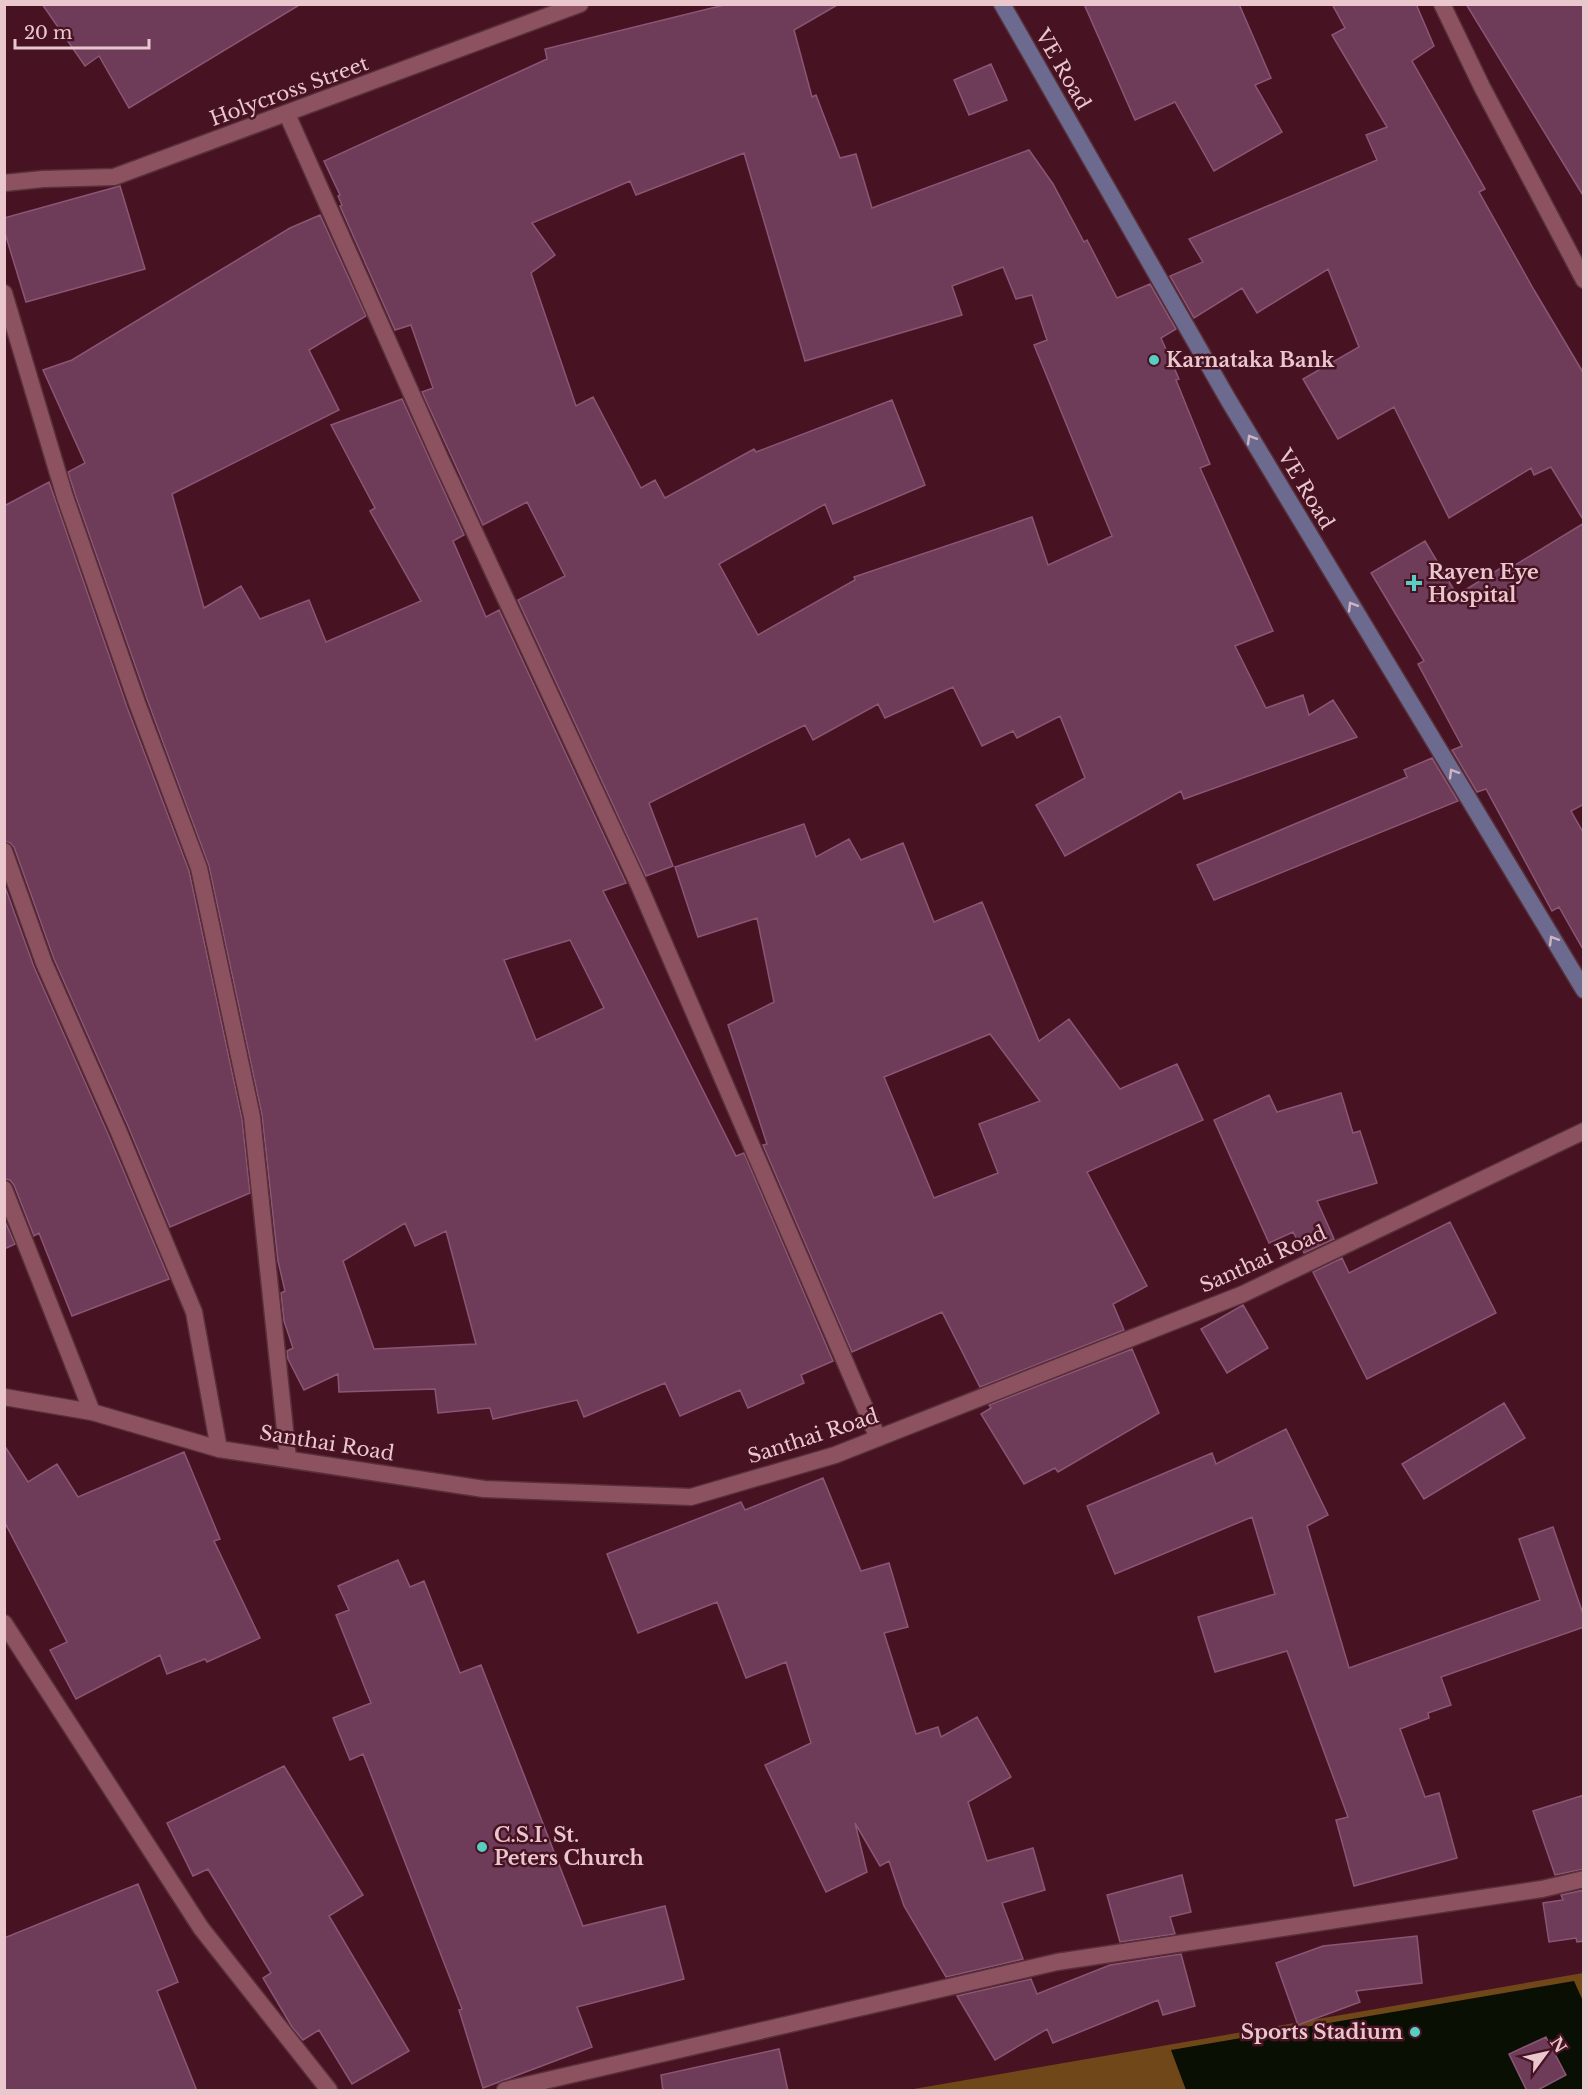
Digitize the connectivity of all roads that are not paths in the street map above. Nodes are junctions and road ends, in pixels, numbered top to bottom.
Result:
1 (580, 4) edge
2 (1002, 4) edge
3 (1442, 4) edge
4 (287, 114) junction
5 (4, 183) edge
6 (1584, 280) edge
7 (4, 293) edge
8 (4, 851) edge
9 (1584, 990) edge
10 (1584, 1131) edge
11 (4, 1189) edge
12 (4, 1397) edge
13 (92, 1412) junction
14 (878, 1438) junction
15 (219, 1449) junction
16 (288, 1458) junction
17 (4, 1623) edge
18 (1584, 1879) edge
19 (329, 2091) edge
20 (505, 2091) edge

1 - 4 street, Holycross Street
9 -> 2 main road, VE Road
3 - 6 street
4 - 5 street, Holycross Street
4 - 14 street
7 - 16 street
8 - 15 street
10 - 14 street, Santhai Road
11 - 13 street
12 - 13 street, Santhai Road
13 - 15 street, Santhai Road
14 - 16 street, Santhai Road
15 - 16 street, Santhai Road
17 - 19 street
18 - 20 street

